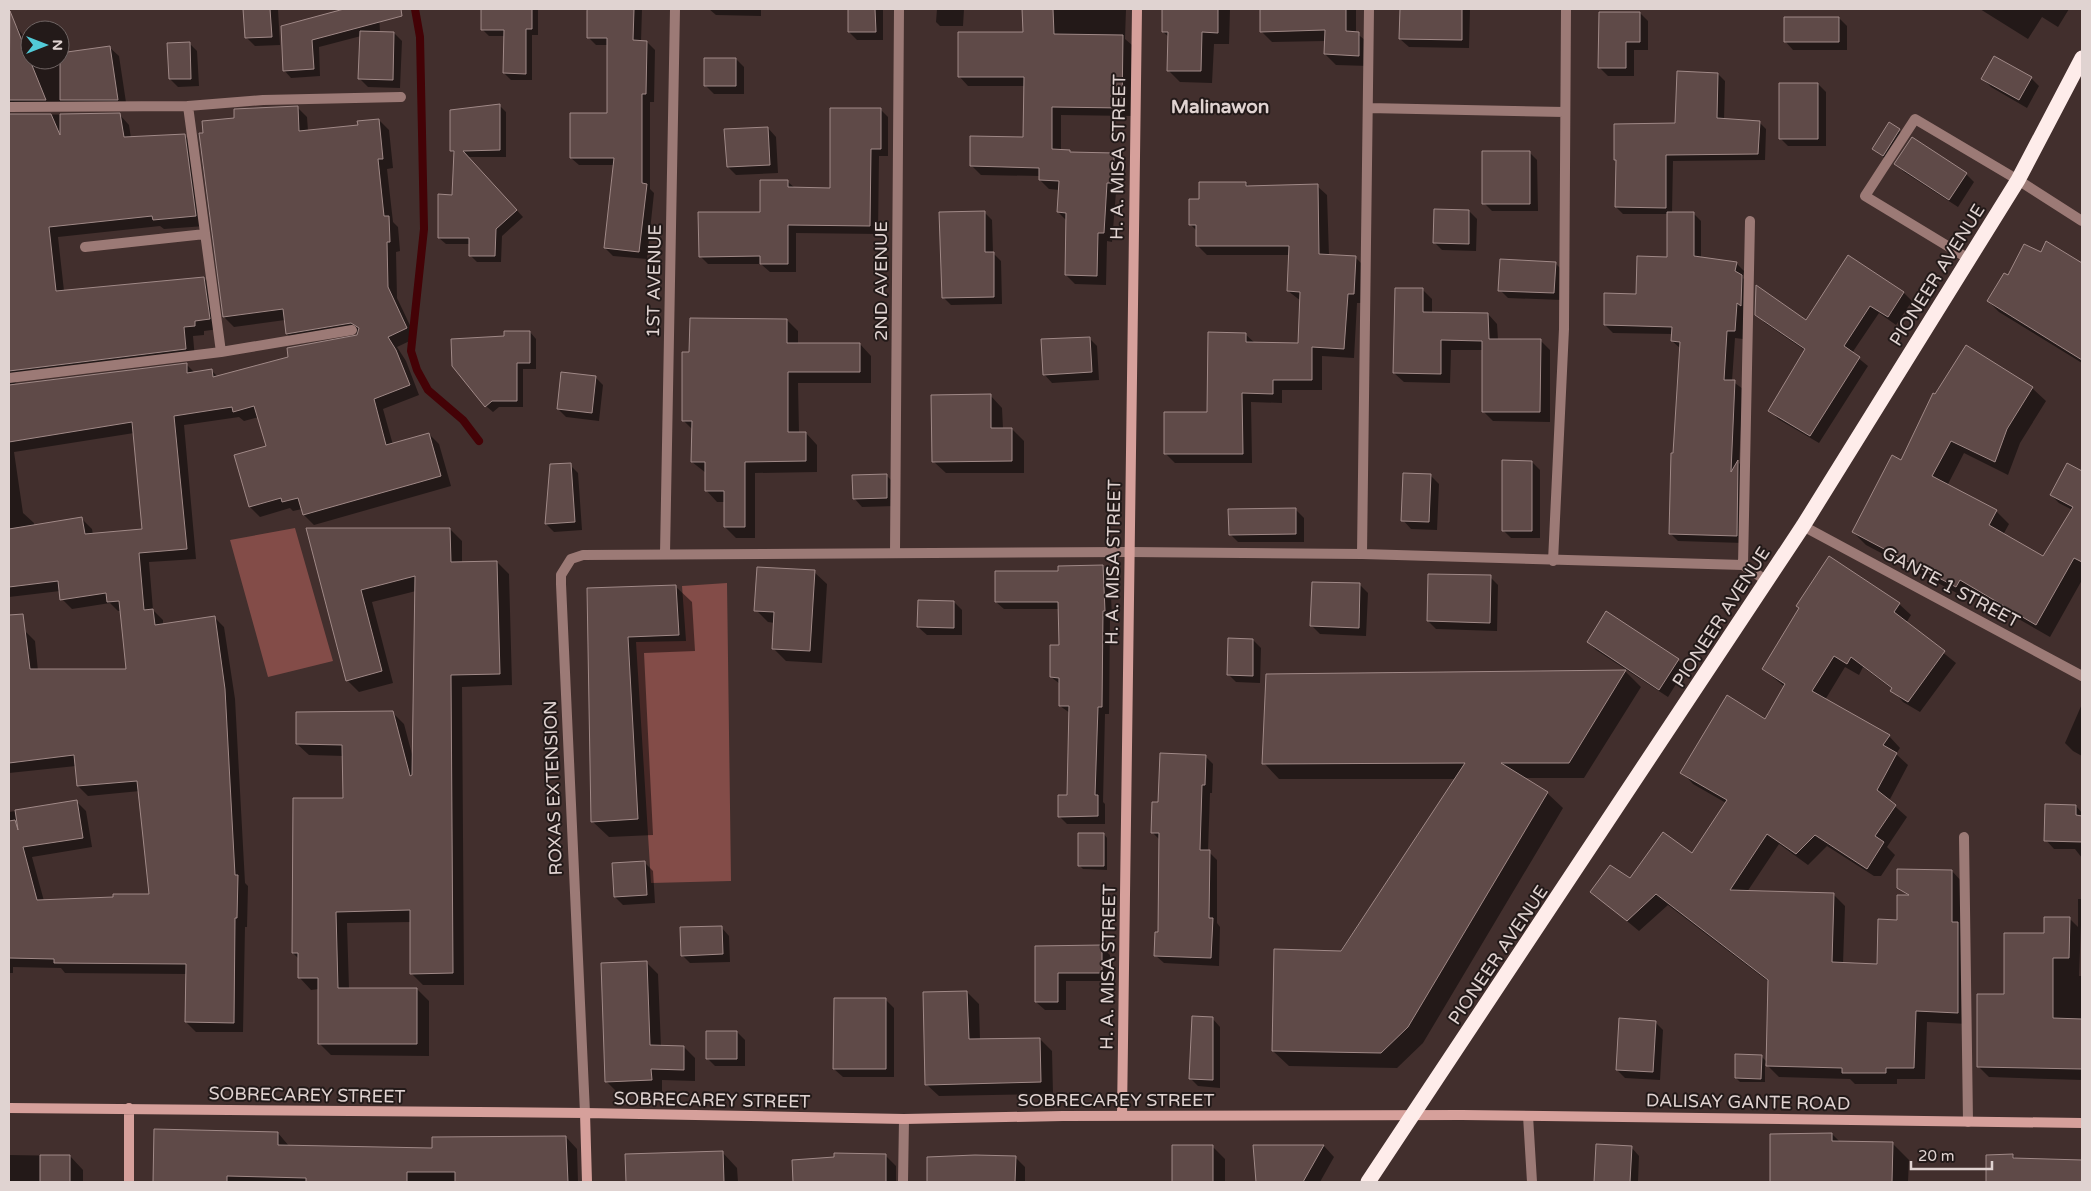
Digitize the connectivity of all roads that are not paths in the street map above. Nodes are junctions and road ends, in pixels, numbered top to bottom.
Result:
1 (674, 9) edge
2 (900, 9) edge
3 (1137, 9) edge
4 (1369, 9) edge
5 (1566, 9) edge
6 (2082, 58) edge
7 (401, 97) dead end
8 (188, 106) junction
9 (9, 107) edge
10 (1368, 108) junction
11 (1564, 112) junction
12 (2018, 180) junction
13 (1750, 220) dead end
14 (2082, 221) edge
15 (205, 234) junction
16 (85, 247) dead end
17 (1969, 259) junction
18 (352, 330) dead end
19 (220, 352) junction
20 (9, 378) edge
21 (1803, 526) junction
22 (1129, 552) junction
23 (895, 553) junction
24 (665, 554) junction
25 (1362, 554) junction
26 (1554, 561) junction
27 (1743, 565) junction
28 (1767, 581) junction
29 (2082, 676) edge
30 (1964, 837) dead end
31 (9, 1108) edge
32 (129, 1108) junction
33 (585, 1113) junction
34 (1414, 1115) junction
35 (1122, 1116) junction
36 (1528, 1116) junction
37 (904, 1119) junction
38 (1968, 1122) junction
39 (2082, 1123) edge
40 (129, 1182) edge
41 (587, 1182) edge
42 (904, 1182) edge
43 (1368, 1182) edge
44 (1532, 1182) edge

1 - 24 street, 1ST AVENUE
2 - 23 street, 2ND AVENUE
3 - 22 main road, H. A. MISA STREET
4 - 10 street
5 - 11 street
6 - 12 highway, PIONEER AVENUE
7 - 8 street
8 - 9 street
8 - 15 street
10 - 11 street
10 - 25 street
11 - 26 street
12 - 14 street
12 - 17 highway, PIONEER AVENUE
12 - 17 street
13 - 27 street
15 - 16 street
15 - 19 street
17 - 21 highway, PIONEER AVENUE
18 - 19 street
19 - 20 street
21 - 28 highway, PIONEER AVENUE
21 - 29 street, GANTE 1 STREET
22 - 23 street, ROXAS EXTENSION
22 - 25 street, ROXAS EXTENSION
22 - 35 main road, H. A. MISA STREET
23 - 24 street, ROXAS EXTENSION
24 - 33 street, ROXAS EXTENSION
25 - 26 street, ROXAS EXTENSION
26 - 27 street, ROXAS EXTENSION
27 - 28 street
28 - 34 highway, PIONEER AVENUE
30 - 38 street
31 - 32 main road, SOBRECAREY STREET
32 - 33 main road, SOBRECAREY STREET
32 - 40 main road
33 - 37 main road, SOBRECAREY STREET
33 - 41 main road
34 - 35 main road, SOBRECAREY STREET
34 - 36 main road, DALISAY GANTE ROAD
34 - 43 highway, PIONEER AVENUE
35 - 37 main road, SOBRECAREY STREET
36 - 38 main road, DALISAY GANTE ROAD
36 - 44 street
37 - 42 street
38 - 39 main road, DALISAY GANTE ROAD

